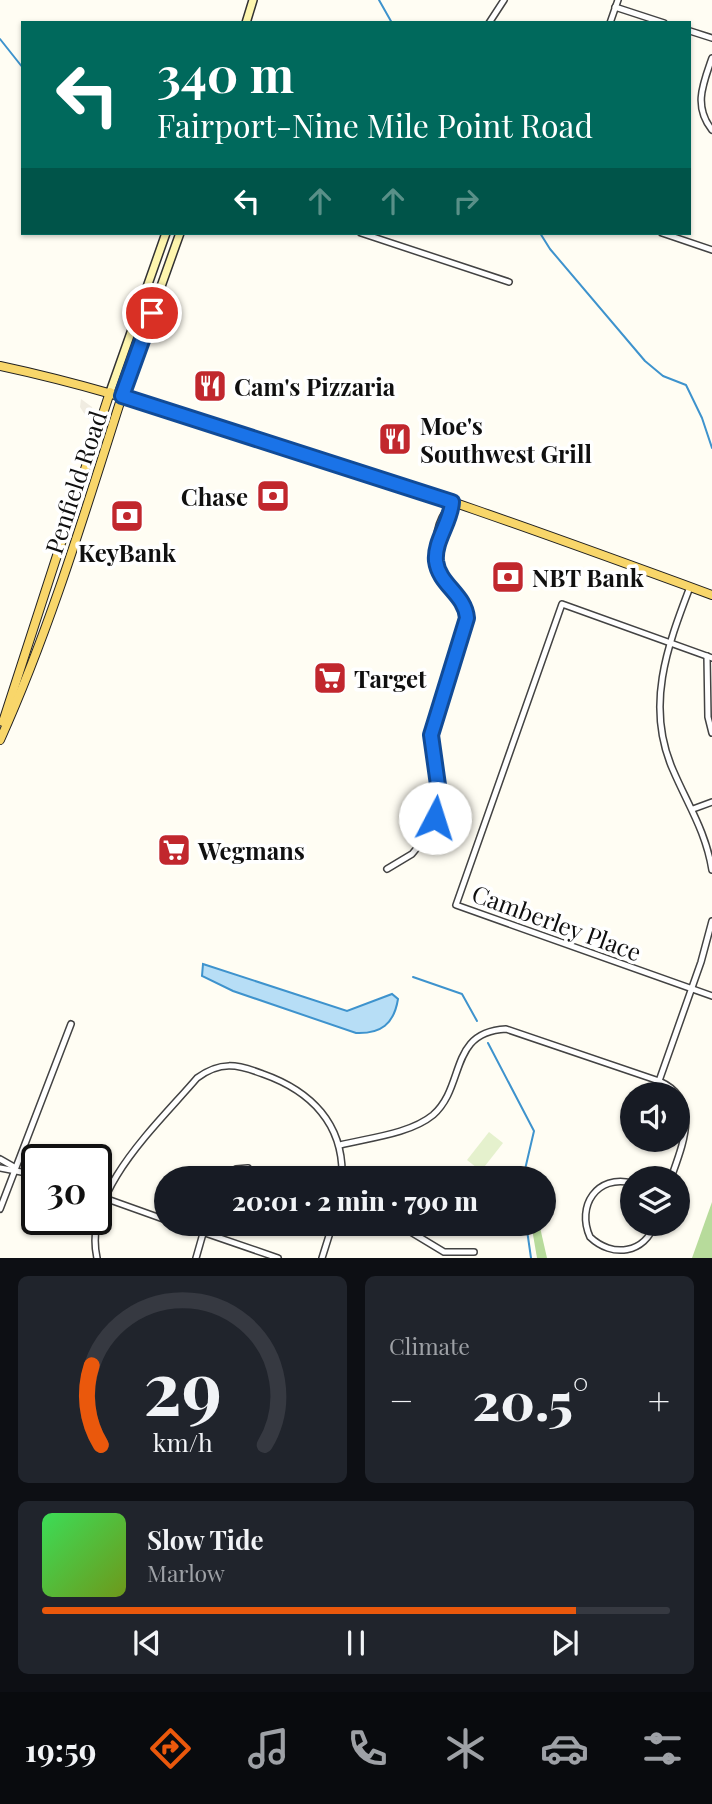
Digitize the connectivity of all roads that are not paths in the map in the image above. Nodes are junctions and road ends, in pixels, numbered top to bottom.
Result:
1 (254, 0) edge
2 (503, 0) edge
3 (618, 0) edge
4 (615, 7) junction
5 (247, 21) edge
6 (490, 21) edge
7 (611, 21) edge
8 (658, 21) edge
9 (691, 31) edge
10 (712, 38) edge
11 (712, 58) edge
12 (712, 130) edge
13 (165, 235) edge
14 (179, 235) edge
15 (367, 235) edge
16 (668, 235) edge
17 (712, 250) edge
18 (509, 282) dead end
19 (0, 366) edge
20 (110, 392) junction
21 (122, 396) junction
22 (452, 502) junction
23 (690, 587) junction
24 (712, 595) edge
25 (669, 641) junction
26 (710, 657) edge
27 (712, 733) edge
28 (0, 734) edge
29 (0, 740) edge
30 (712, 802) edge
31 (693, 809) junction
32 (387, 869) dead end
33 (712, 870) edge
34 (712, 921) edge
35 (692, 989) junction
36 (712, 996) edge
37 (71, 1024) dead end
38 (659, 1080) junction
39 (340, 1145) junction
40 (0, 1159) edge
41 (341, 1166) edge
42 (675, 1166) edge
43 (0, 1168) edge
44 (16, 1169) junction
45 (21, 1170) edge
46 (620, 1181) edge
47 (112, 1187) edge
48 (112, 1200) edge
49 (0, 1209) edge
50 (154, 1216) edge
51 (96, 1235) edge
52 (202, 1236) edge
53 (212, 1236) edge
54 (328, 1236) edge
55 (418, 1236) edge
56 (647, 1236) edge
57 (474, 1252) dead end
58 (97, 1258) edge
59 (197, 1258) edge
60 (278, 1258) edge
61 (322, 1258) edge

1 - 5 main road
2 - 6 street
3 - 4 street
4 - 7 street
4 - 8 street
9 - 10 street
11 - 12 street
13 - 20 main road, Penfield Road
14 - 21 main road, Penfield Road
15 - 18 street
16 - 17 street
19 - 20 main road
20 - 21 main road
20 - 28 main road, Penfield Road
21 - 22 main road
21 - 29 main road, Penfield Road
22 - 23 main road
22 - 32 street
23 - 24 main road
23 - 25 street
25 - 26 street
25 - 31 street
25 - 35 street, Camberley Place
26 - 27 street
30 - 31 street
31 - 33 street
34 - 35 street
35 - 36 street, Camberley Place
35 - 38 street
37 - 44 street
38 - 39 street
38 - 42 street
39 - 41 street
39 - 47 street
40 - 44 street
43 - 44 street
44 - 45 street
44 - 49 street
46 - 56 street
48 - 50 street
51 - 58 street
52 - 59 street
53 - 60 street
54 - 61 street
55 - 57 street

